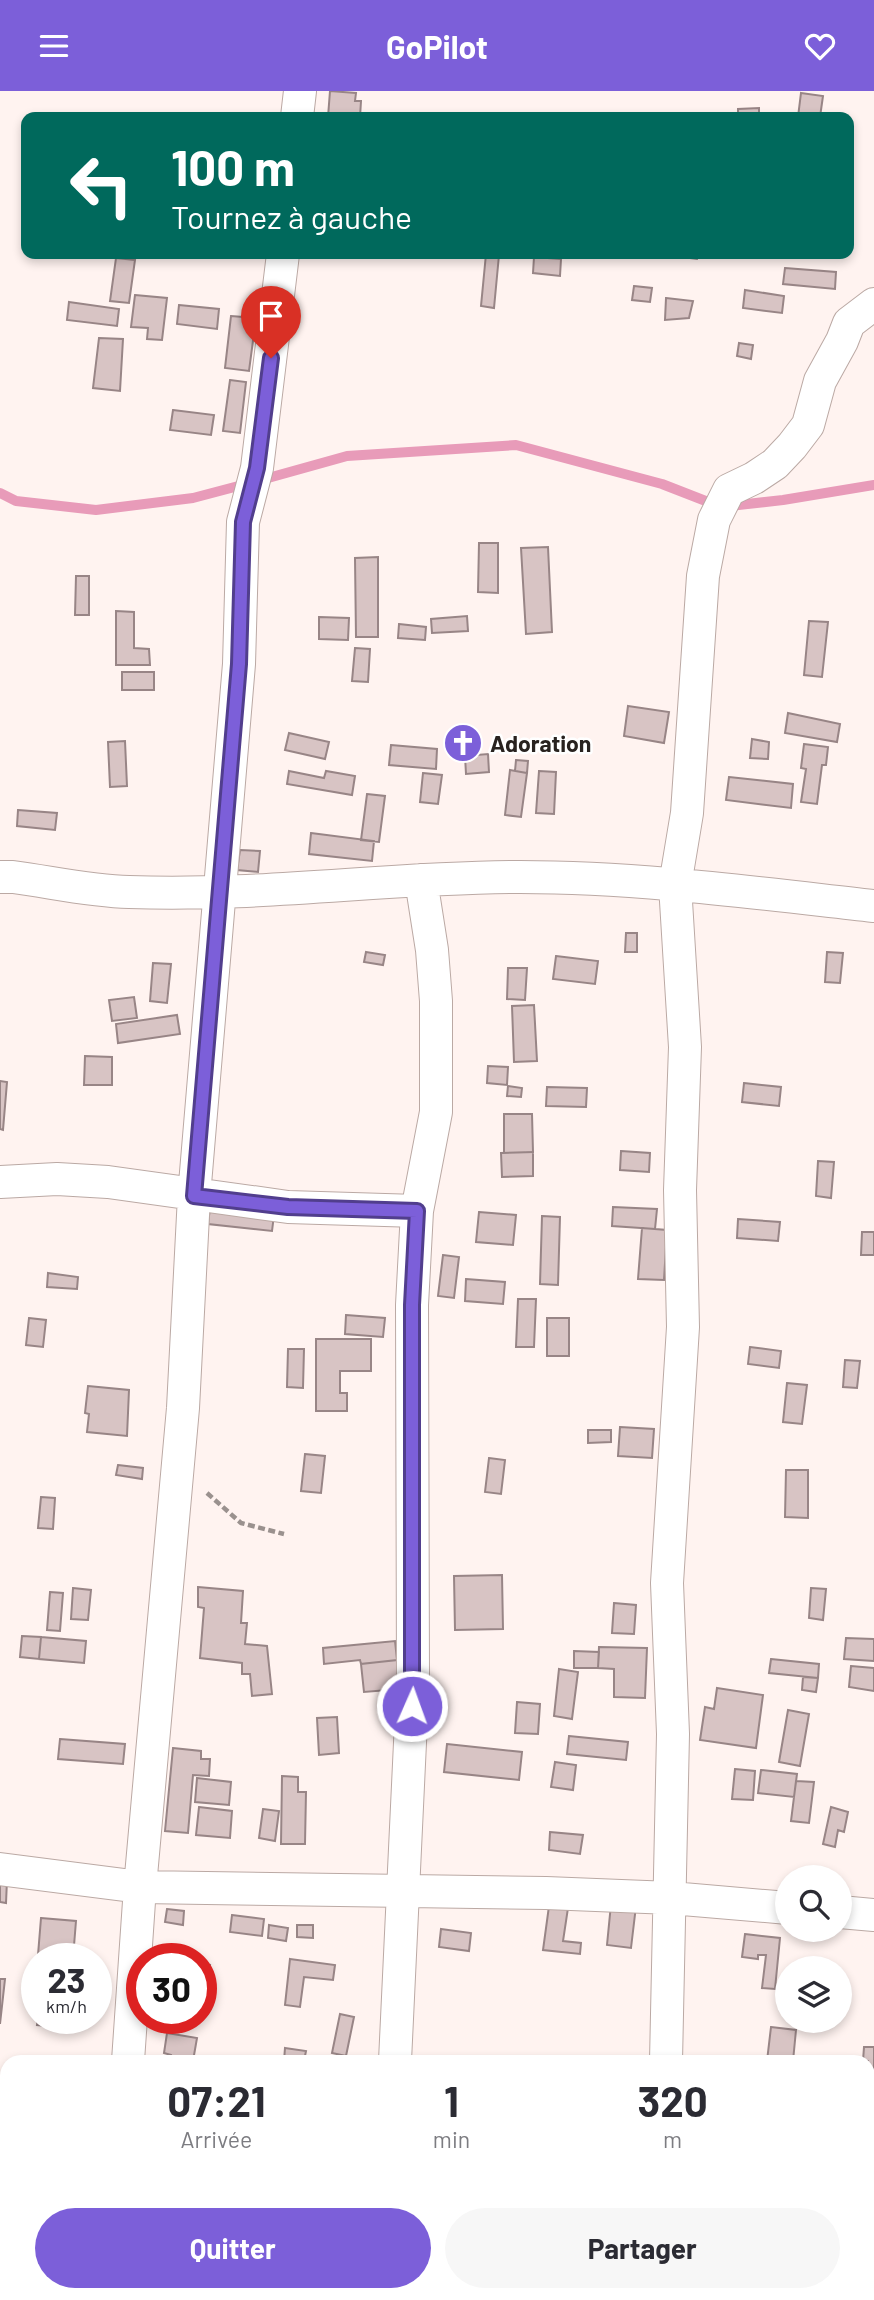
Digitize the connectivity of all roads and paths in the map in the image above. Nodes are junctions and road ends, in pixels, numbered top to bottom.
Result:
1 (300, 91) edge
2 (298, 112) edge
3 (282, 259) edge
4 (874, 304) edge
5 (0, 877) edge
6 (421, 880) junction
7 (675, 885) junction
8 (219, 892) junction
9 (874, 905) edge
10 (0, 1182) edge
11 (194, 1196) junction
12 (417, 1211) junction
13 (177, 1463) junction
14 (284, 1534) dead end
15 (0, 1868) edge
16 (140, 1887) junction
17 (404, 1892) junction
18 (671, 1898) junction
19 (775, 1906) edge
20 (852, 1913) edge
21 (874, 1915) edge
22 (128, 2055) edge
23 (395, 2055) edge
24 (666, 2055) edge

1 - 2 street
3 - 8 street
4 - 7 street
5 - 8 street
6 - 7 street
6 - 8 street
6 - 12 street
7 - 9 street
7 - 18 street
8 - 11 street
10 - 11 street
11 - 12 street
11 - 13 street
12 - 17 street
13 - 14 path
13 - 16 street
15 - 16 street
16 - 17 street
16 - 22 street
17 - 18 street
17 - 23 street
18 - 19 street
18 - 24 street
20 - 21 street

